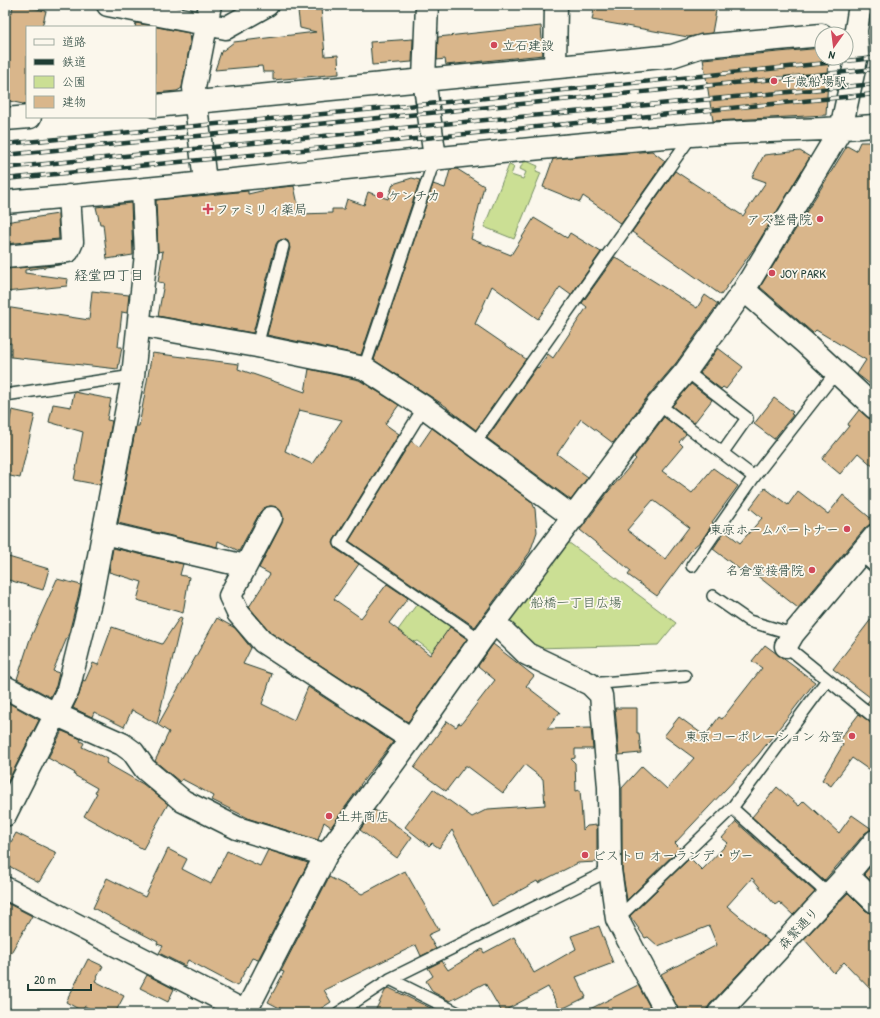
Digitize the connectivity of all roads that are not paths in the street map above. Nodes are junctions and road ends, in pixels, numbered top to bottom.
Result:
1 (108, 5) edge
2 (267, 5) edge
3 (427, 5) edge
4 (556, 5) edge
5 (863, 5) edge
6 (208, 14) edge
7 (856, 30) joint
8 (814, 35) edge
9 (555, 66) junction
10 (424, 79) junction
11 (196, 102) junction
12 (156, 106) edge
13 (26, 117) edge
14 (5, 119) edge
15 (875, 126) edge
16 (841, 129) junction
17 (692, 135) junction
18 (435, 158) junction
19 (205, 182) junction
20 (143, 190) junction
21 (69, 196) junction
22 (5, 202) edge
23 (283, 246) dead end
24 (5, 257) edge
25 (744, 290) junction
26 (139, 324) junction
27 (258, 346) junction
28 (364, 368) junction
29 (686, 371) junction
30 (836, 372) junction
31 (133, 376) junction
32 (5, 395) edge
33 (658, 404) junction
34 (424, 407) junction
35 (875, 408) edge
36 (474, 444) junction
37 (723, 452) junction
38 (754, 477) junction
39 (271, 518) dead end
40 (574, 518) junction
41 (104, 532) junction
42 (875, 536) edge
43 (867, 561) edge
44 (245, 566) junction
45 (692, 566) dead end
46 (713, 596) dead end
47 (495, 623) junction
48 (481, 640) junction
49 (790, 640) junction
50 (685, 676) dead end
51 (827, 680) junction
52 (590, 684) junction
53 (5, 687) edge
54 (55, 714) junction
55 (875, 718) edge
56 (411, 740) junction
57 (732, 808) junction
58 (5, 816) edge
59 (875, 841) edge
60 (326, 855) junction
61 (610, 870) junction
62 (847, 875) junction
63 (5, 888) edge
64 (829, 895) junction
65 (875, 902) edge
66 (618, 919) junction
67 (390, 979) junction
68 (246, 1013) edge
69 (338, 1013) edge
70 (458, 1013) edge
71 (667, 1013) edge
72 (719, 1013) edge

1 - 6 street
2 - 6 street
3 - 10 street
4 - 9 street
5 - 7 street
6 - 11 street
7 - 16 street
8 - 9 street
9 - 10 street
10 - 11 street
10 - 18 street
11 - 12 street
11 - 19 street
13 - 14 street
15 - 16 street
16 - 17 street
16 - 25 street
17 - 18 street
17 - 36 lane
18 - 19 street
18 - 28 lane
19 - 20 street
20 - 21 street
20 - 26 street
21 - 22 street
21 - 24 street
23 - 27 lane
25 - 29 street
25 - 30 street
26 - 27 street
26 - 31 street
27 - 28 street
28 - 34 street
29 - 33 street
29 - 37 lane
30 - 35 street
30 - 38 lane
31 - 32 lane
31 - 41 street
33 - 37 lane
33 - 40 street
34 - 36 street
34 - 48 lane
36 - 40 street
37 - 38 lane
38 - 45 lane
39 - 44 street
40 - 47 street
41 - 44 street
41 - 54 street
42 - 43 street
43 - 49 street
44 - 56 street
46 - 49 lane
47 - 48 street
47 - 52 street
48 - 56 street
49 - 51 lane
50 - 52 lane
51 - 55 lane
51 - 57 lane
52 - 61 street
53 - 54 street
54 - 58 street
54 - 60 street
56 - 60 street
57 - 64 lane
57 - 66 lane
59 - 62 street, 森繁通り
60 - 68 street
61 - 66 street
61 - 67 lane
62 - 64 street, 森繁通り
62 - 65 street
63 - 68 street
64 - 72 street, 森繁通り
66 - 71 street
67 - 69 lane
67 - 70 lane

